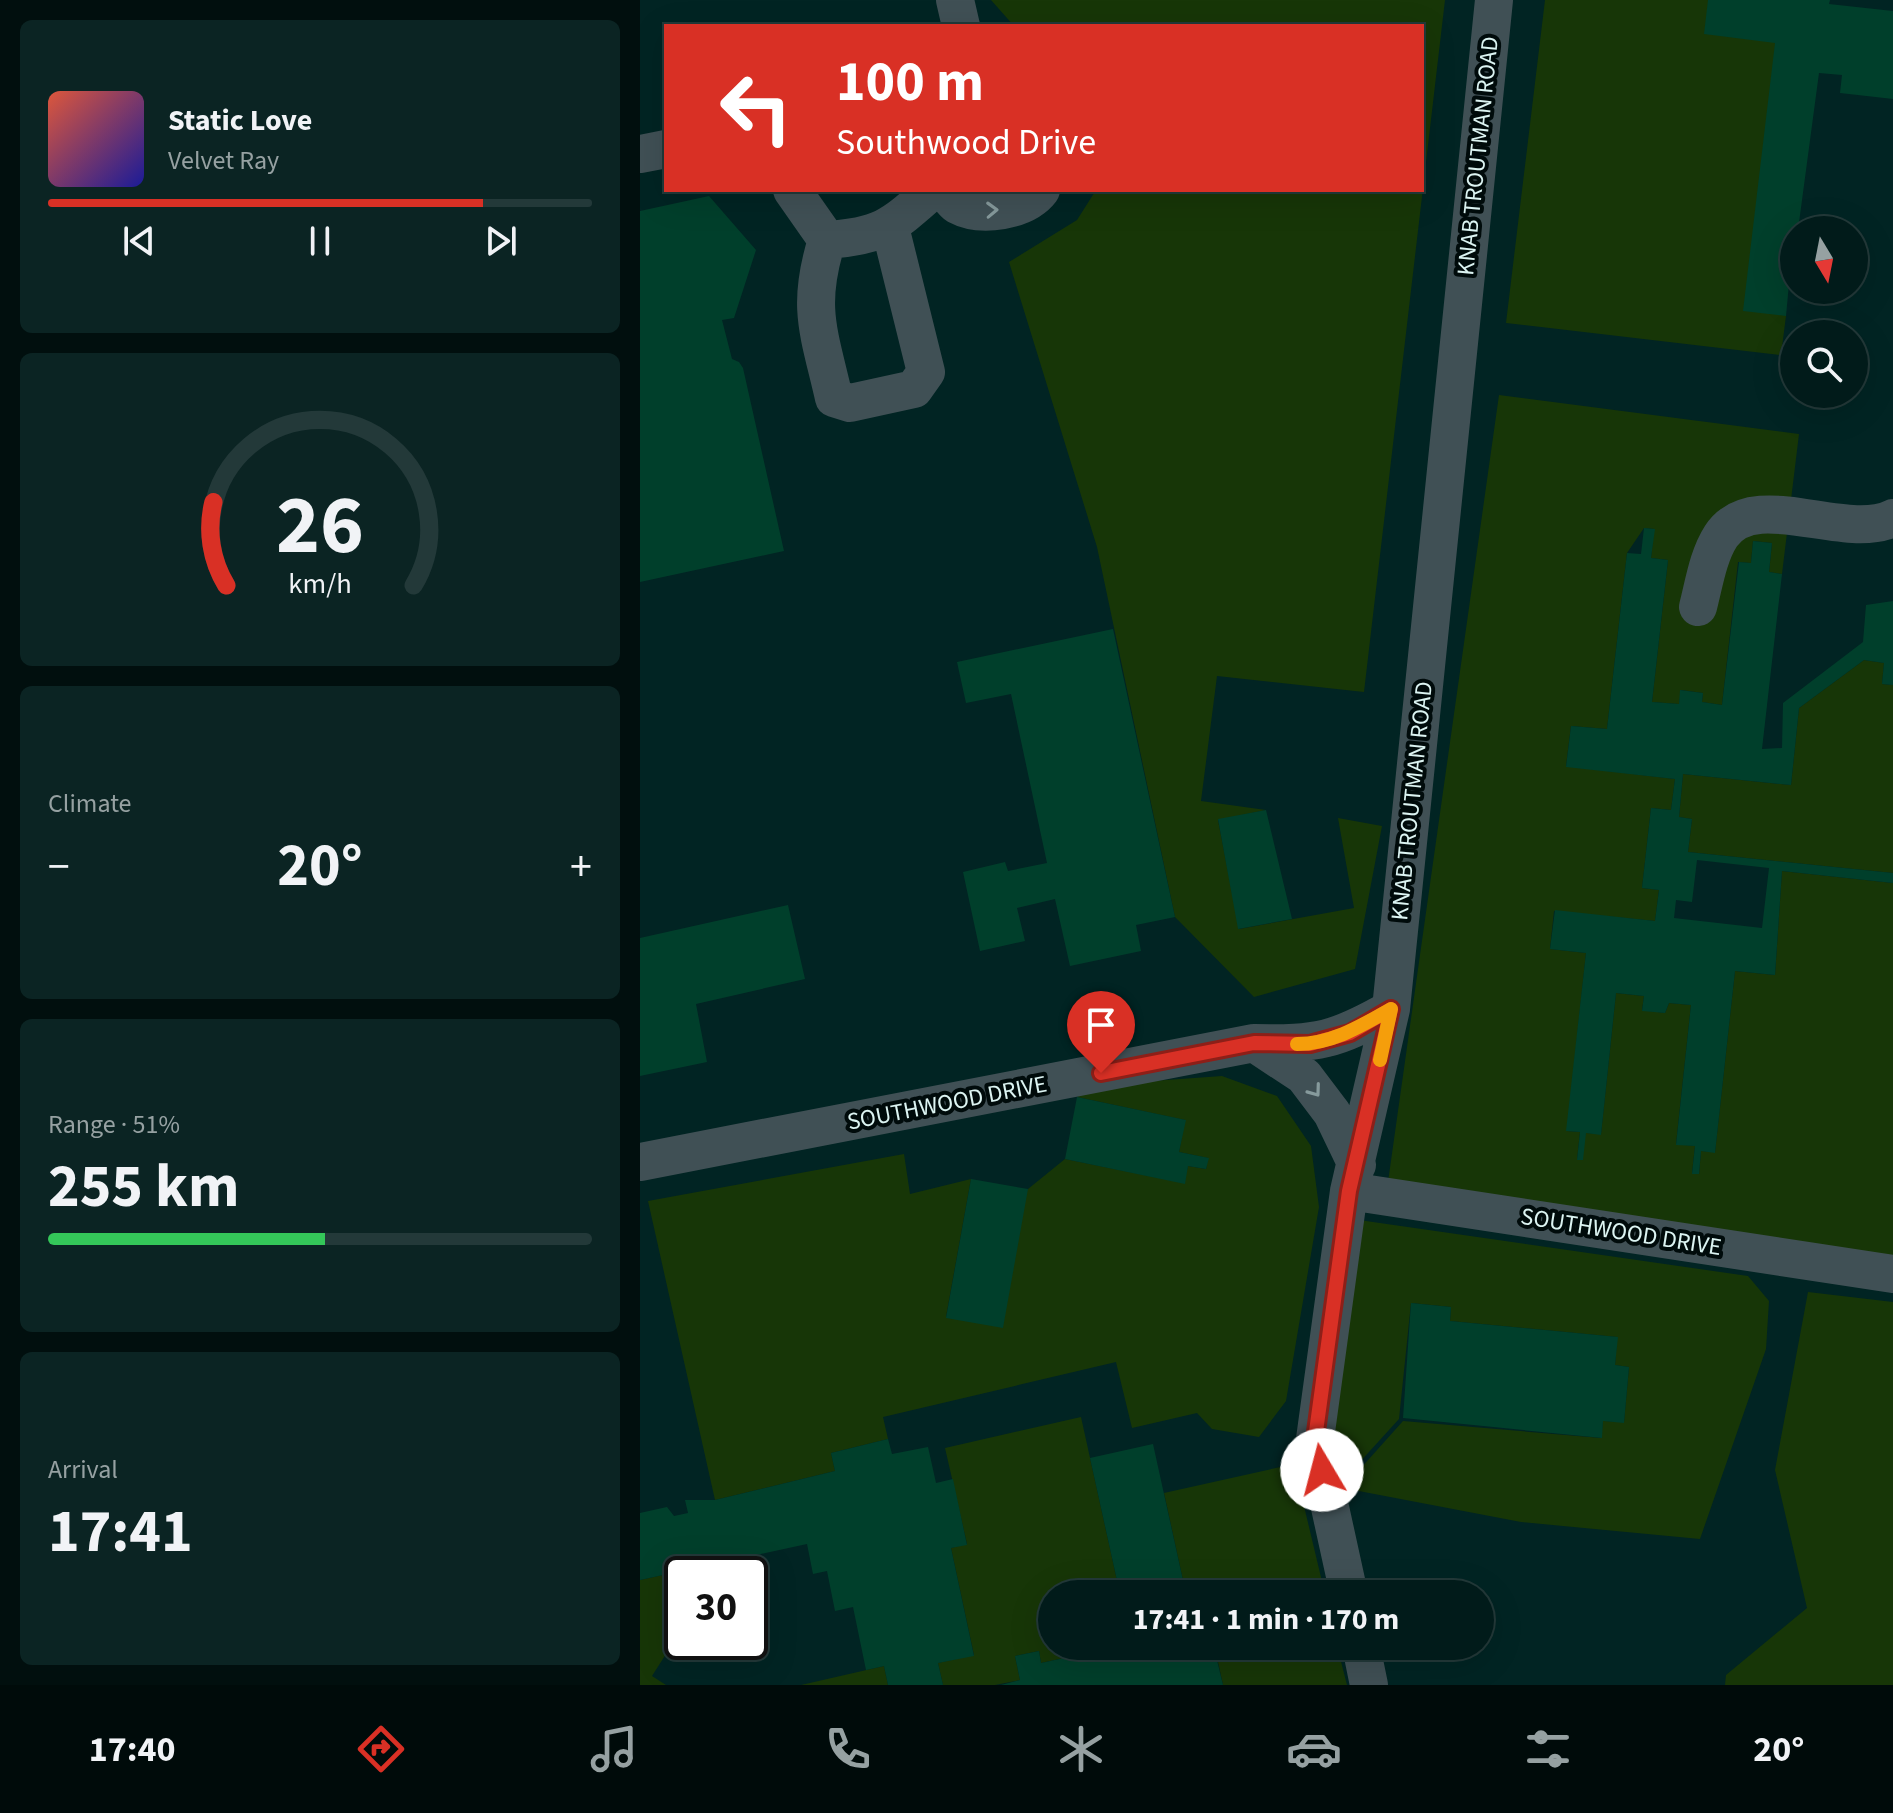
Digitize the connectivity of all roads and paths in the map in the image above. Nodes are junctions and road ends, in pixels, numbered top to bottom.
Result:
1 (955, 0) edge
2 (1494, 0) edge
3 (961, 24) edge
4 (664, 149) edge
5 (640, 154) edge
6 (793, 192) edge
7 (931, 192) edge
8 (946, 192) edge
9 (1039, 192) edge
10 (890, 227) junction
11 (827, 240) junction
12 (1893, 518) edge
13 (1698, 607) dead end
14 (1391, 1009) junction
15 (1254, 1043) junction
16 (640, 1162) edge
17 (1353, 1178) junction
18 (1893, 1274) edge
19 (1346, 1580) edge
20 (1364, 1660) edge
21 (1369, 1685) edge

1 - 3 street
2 - 14 street, KNAB TROUTMAN ROAD
4 - 5 street
6 - 11 street
7 - 10 street
8 -> 9 street
10 - 11 street
10 - 11 street
12 - 13 street
14 - 15 street, SOUTHWOOD DRIVE
14 - 17 street, KNAB TROUTMAN ROAD
15 - 16 street, SOUTHWOOD DRIVE
15 -> 17 street
17 - 18 street, SOUTHWOOD DRIVE
17 - 19 street, KNAB TROUTMAN ROAD
20 - 21 street

